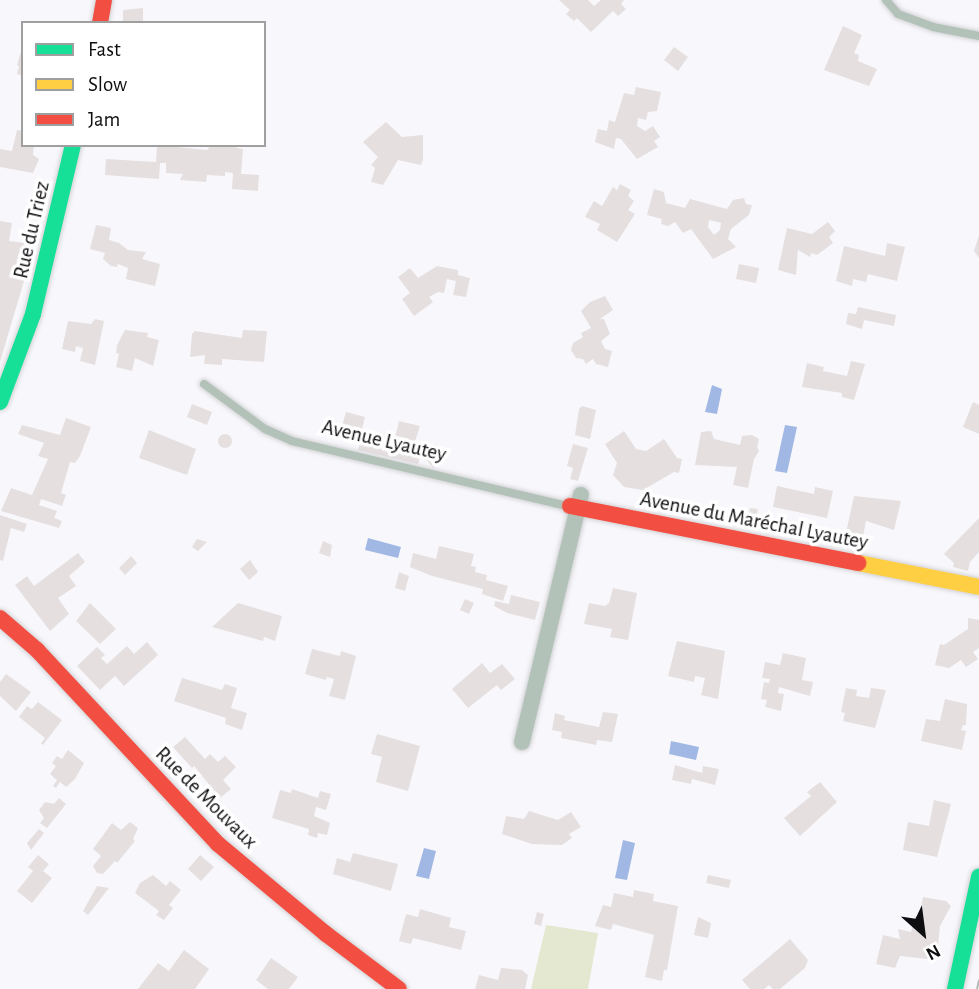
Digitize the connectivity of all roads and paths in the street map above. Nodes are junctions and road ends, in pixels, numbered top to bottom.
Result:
1 (104, 0) edge
2 (886, 0) edge
3 (100, 21) edge
4 (979, 36) edge
5 (73, 147) edge
6 (204, 384) dead end
7 (0, 402) edge
8 (576, 503) junction
9 (979, 587) edge
10 (0, 618) edge
11 (522, 743) dead end
12 (979, 877) edge
13 (399, 989) edge
14 (956, 989) edge

1 - 3 street
2 - 4 lane
5 - 7 street, Rue du Triez
6 - 8 lane, Avenue Lyautey
8 - 9 street, Avenue du Maréchal Lyautey
8 - 11 street
10 - 13 street, Rue de Mouvaux
12 - 14 street

